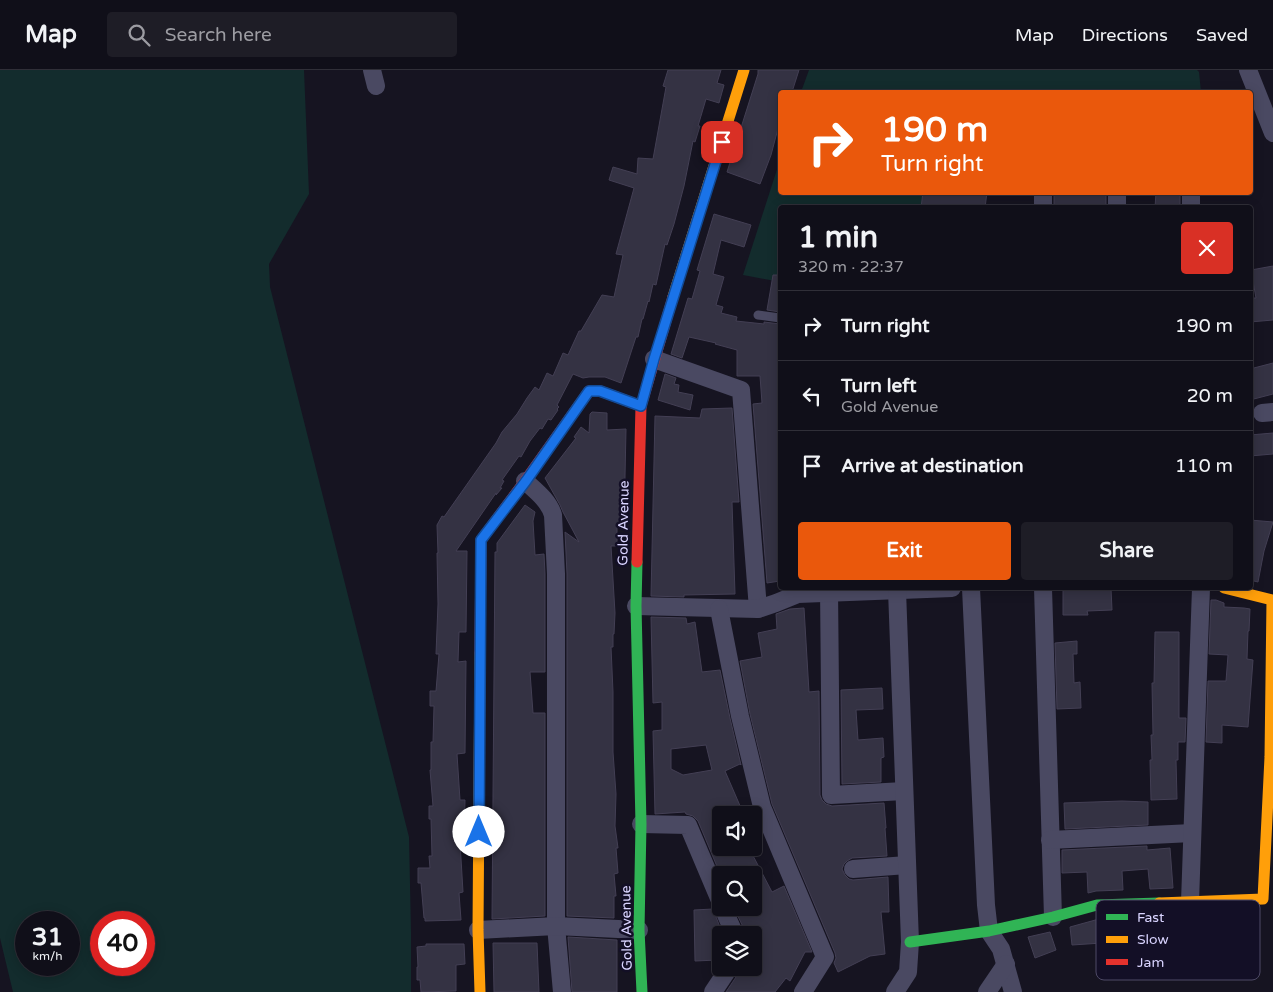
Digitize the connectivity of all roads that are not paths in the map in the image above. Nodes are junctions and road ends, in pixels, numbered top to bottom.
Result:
1 (744, 70) edge
2 (1248, 70) edge
3 (1273, 133) edge
4 (758, 315) dead end
5 (778, 318) edge
6 (654, 359) junction
7 (641, 406) junction
8 (526, 481) junction
9 (830, 590) edge
10 (897, 590) joint
11 (970, 590) edge
12 (1043, 590) edge
13 (1201, 590) edge
14 (1232, 590) edge
15 (636, 606) junction
16 (719, 609) junction
17 (758, 609) junction
18 (904, 791) junction
19 (641, 824) junction
20 (1192, 833) junction
21 (1050, 840) junction
22 (907, 865) junction
23 (853, 869) dead end
24 (712, 882) edge
25 (1190, 900) edge
26 (1239, 900) edge
27 (1096, 905) edge
28 (1053, 917) junction
29 (556, 926) junction
30 (478, 930) junction
31 (639, 930) junction
32 (989, 931) junction
33 (910, 942) junction
34 (1006, 964) junction
35 (724, 976) edge
36 (480, 992) edge
37 (562, 992) edge
38 (642, 992) edge
39 (713, 992) edge
40 (803, 992) edge
41 (894, 992) edge
42 (987, 992) edge
43 (1013, 992) edge

1 - 6 street, Gold Avenue
2 - 3 street
4 - 5 lane
6 - 7 street, Gold Avenue
6 - 17 street
7 - 8 street
7 - 15 street, Gold Avenue
8 - 29 street
8 - 30 street
9 - 10 street
9 - 17 street
9 - 18 street
10 - 18 street
11 - 32 street
12 - 21 street
13 - 20 street
14 - 26 street
15 - 16 street
15 - 19 street, Gold Avenue
16 - 17 street
16 - 40 street
18 - 22 street
19 - 24 street
19 - 31 street, Gold Avenue
20 - 21 street
20 - 25 street
21 - 28 street
22 - 23 street
22 - 33 street
27 - 28 street
28 - 32 street
29 - 30 street
29 - 31 street
29 - 37 street
30 - 36 street
31 - 38 street, Gold Avenue
32 - 33 street
32 - 34 street
33 - 41 street
34 - 42 street
34 - 43 street
35 - 39 street

